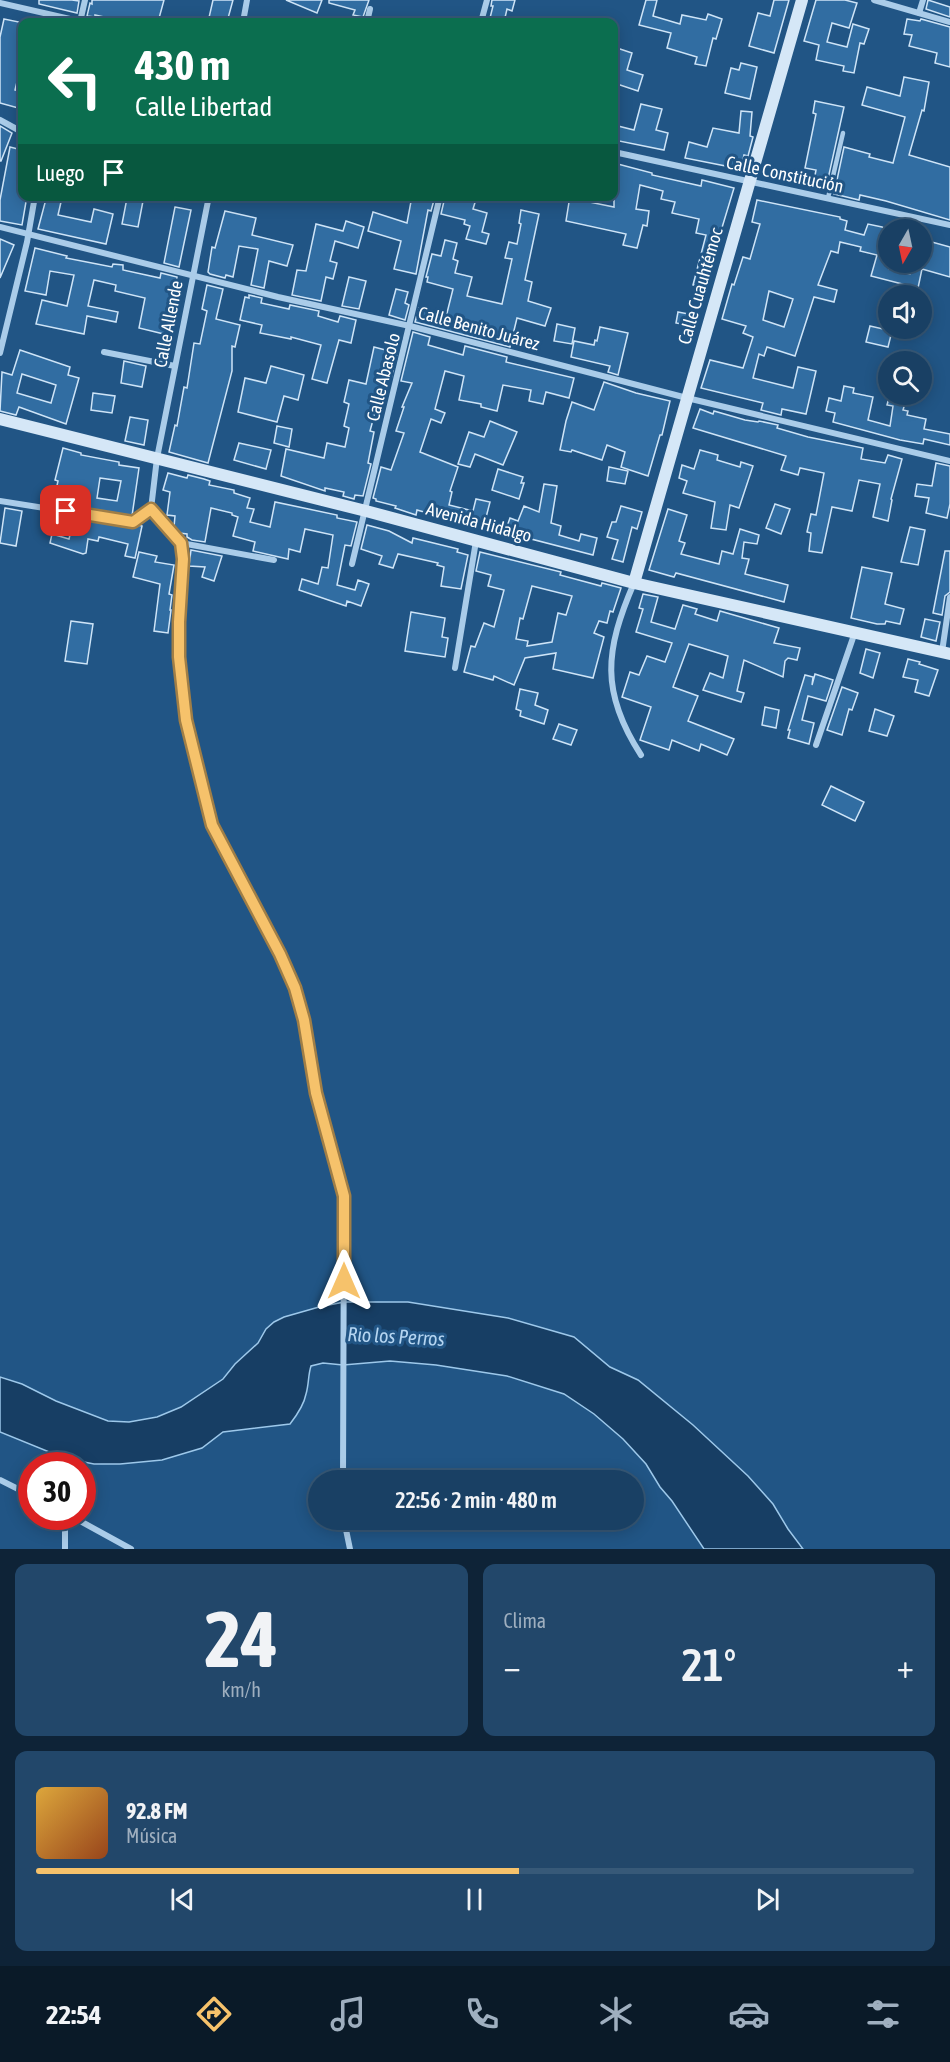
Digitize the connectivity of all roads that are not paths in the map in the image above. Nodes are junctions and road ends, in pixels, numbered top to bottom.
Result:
1 (84, 0) edge
2 (247, 0) edge
3 (487, 0) edge
4 (802, 0) edge
5 (874, 0) edge
6 (923, 0) edge
7 (0, 3) edge
8 (370, 9) dead end
9 (919, 13) junction
10 (64, 18) edge
11 (82, 18) edge
12 (244, 18) edge
13 (368, 18) edge
14 (482, 18) edge
15 (950, 22) edge
16 (0, 120) edge
17 (18, 130) edge
18 (843, 133) dead end
19 (618, 153) edge
20 (749, 182) junction
21 (828, 198) junction
22 (35, 201) edge
23 (208, 201) edge
24 (439, 201) edge
25 (950, 225) edge
26 (0, 227) edge
27 (29, 233) junction
28 (193, 275) junction
29 (410, 326) junction
30 (0, 352) edge
31 (104, 352) dead end
32 (175, 366) junction
33 (687, 398) junction
34 (0, 419) edge
35 (157, 458) junction
36 (950, 461) edge
37 (0, 501) edge
38 (151, 509) junction
39 (366, 511) junction
40 (476, 540) junction
41 (181, 543) junction
42 (274, 560) dead end
43 (352, 564) dead end
44 (634, 583) junction
45 (950, 597) edge
46 (855, 631) junction
47 (946, 653) edge
48 (455, 668) dead end
49 (816, 745) dead end
50 (641, 755) dead end
51 (343, 1470) edge
52 (0, 1480) edge
53 (18, 1489) edge
54 (65, 1530) edge
55 (96, 1530) edge
56 (346, 1530) edge
57 (64, 1549) edge
58 (131, 1549) edge
59 (350, 1549) edge

1 - 11 street
2 - 12 street
3 - 14 street
4 - 20 street, Calle Cuauhtémoc
5 - 9 street
6 - 9 street
7 - 10 street
8 - 13 street
9 - 15 street
16 - 17 street
18 - 21 lane
19 - 20 street, Calle Constitución
20 - 21 street, Calle Constitución
20 - 33 street, Calle Cuauhtémoc
21 - 25 street, Calle Constitución
22 - 27 street
23 - 28 street, Calle Allende
24 - 29 street, Calle Abasolo
26 - 27 street, Calle Benito Juárez
27 - 28 street, Calle Benito Juárez
27 - 30 street
28 - 29 street, Calle Benito Juárez
28 - 32 street, Calle Allende
29 - 33 street, Calle Benito Juárez
29 - 39 street, Calle Abasolo
31 - 32 street
32 - 35 street, Calle Allende
33 - 36 street, Calle Benito Juárez
33 - 44 street, Calle Cuauhtémoc
34 - 35 street, Avenida Hidalgo
35 - 38 street, Calle Allende
35 - 39 street, Avenida Hidalgo
37 - 38 street
38 - 41 street
39 - 40 street, Avenida Hidalgo
39 - 43 street, Calle Abasolo
40 - 44 street, Avenida Hidalgo
40 - 48 street
41 - 42 street
41 - 51 street
44 - 46 street, Avenida Hidalgo
44 - 50 street
45 - 47 street
46 - 47 street, Avenida Hidalgo
46 - 49 street
52 - 53 street
54 - 57 street
55 - 58 street
56 - 59 street

